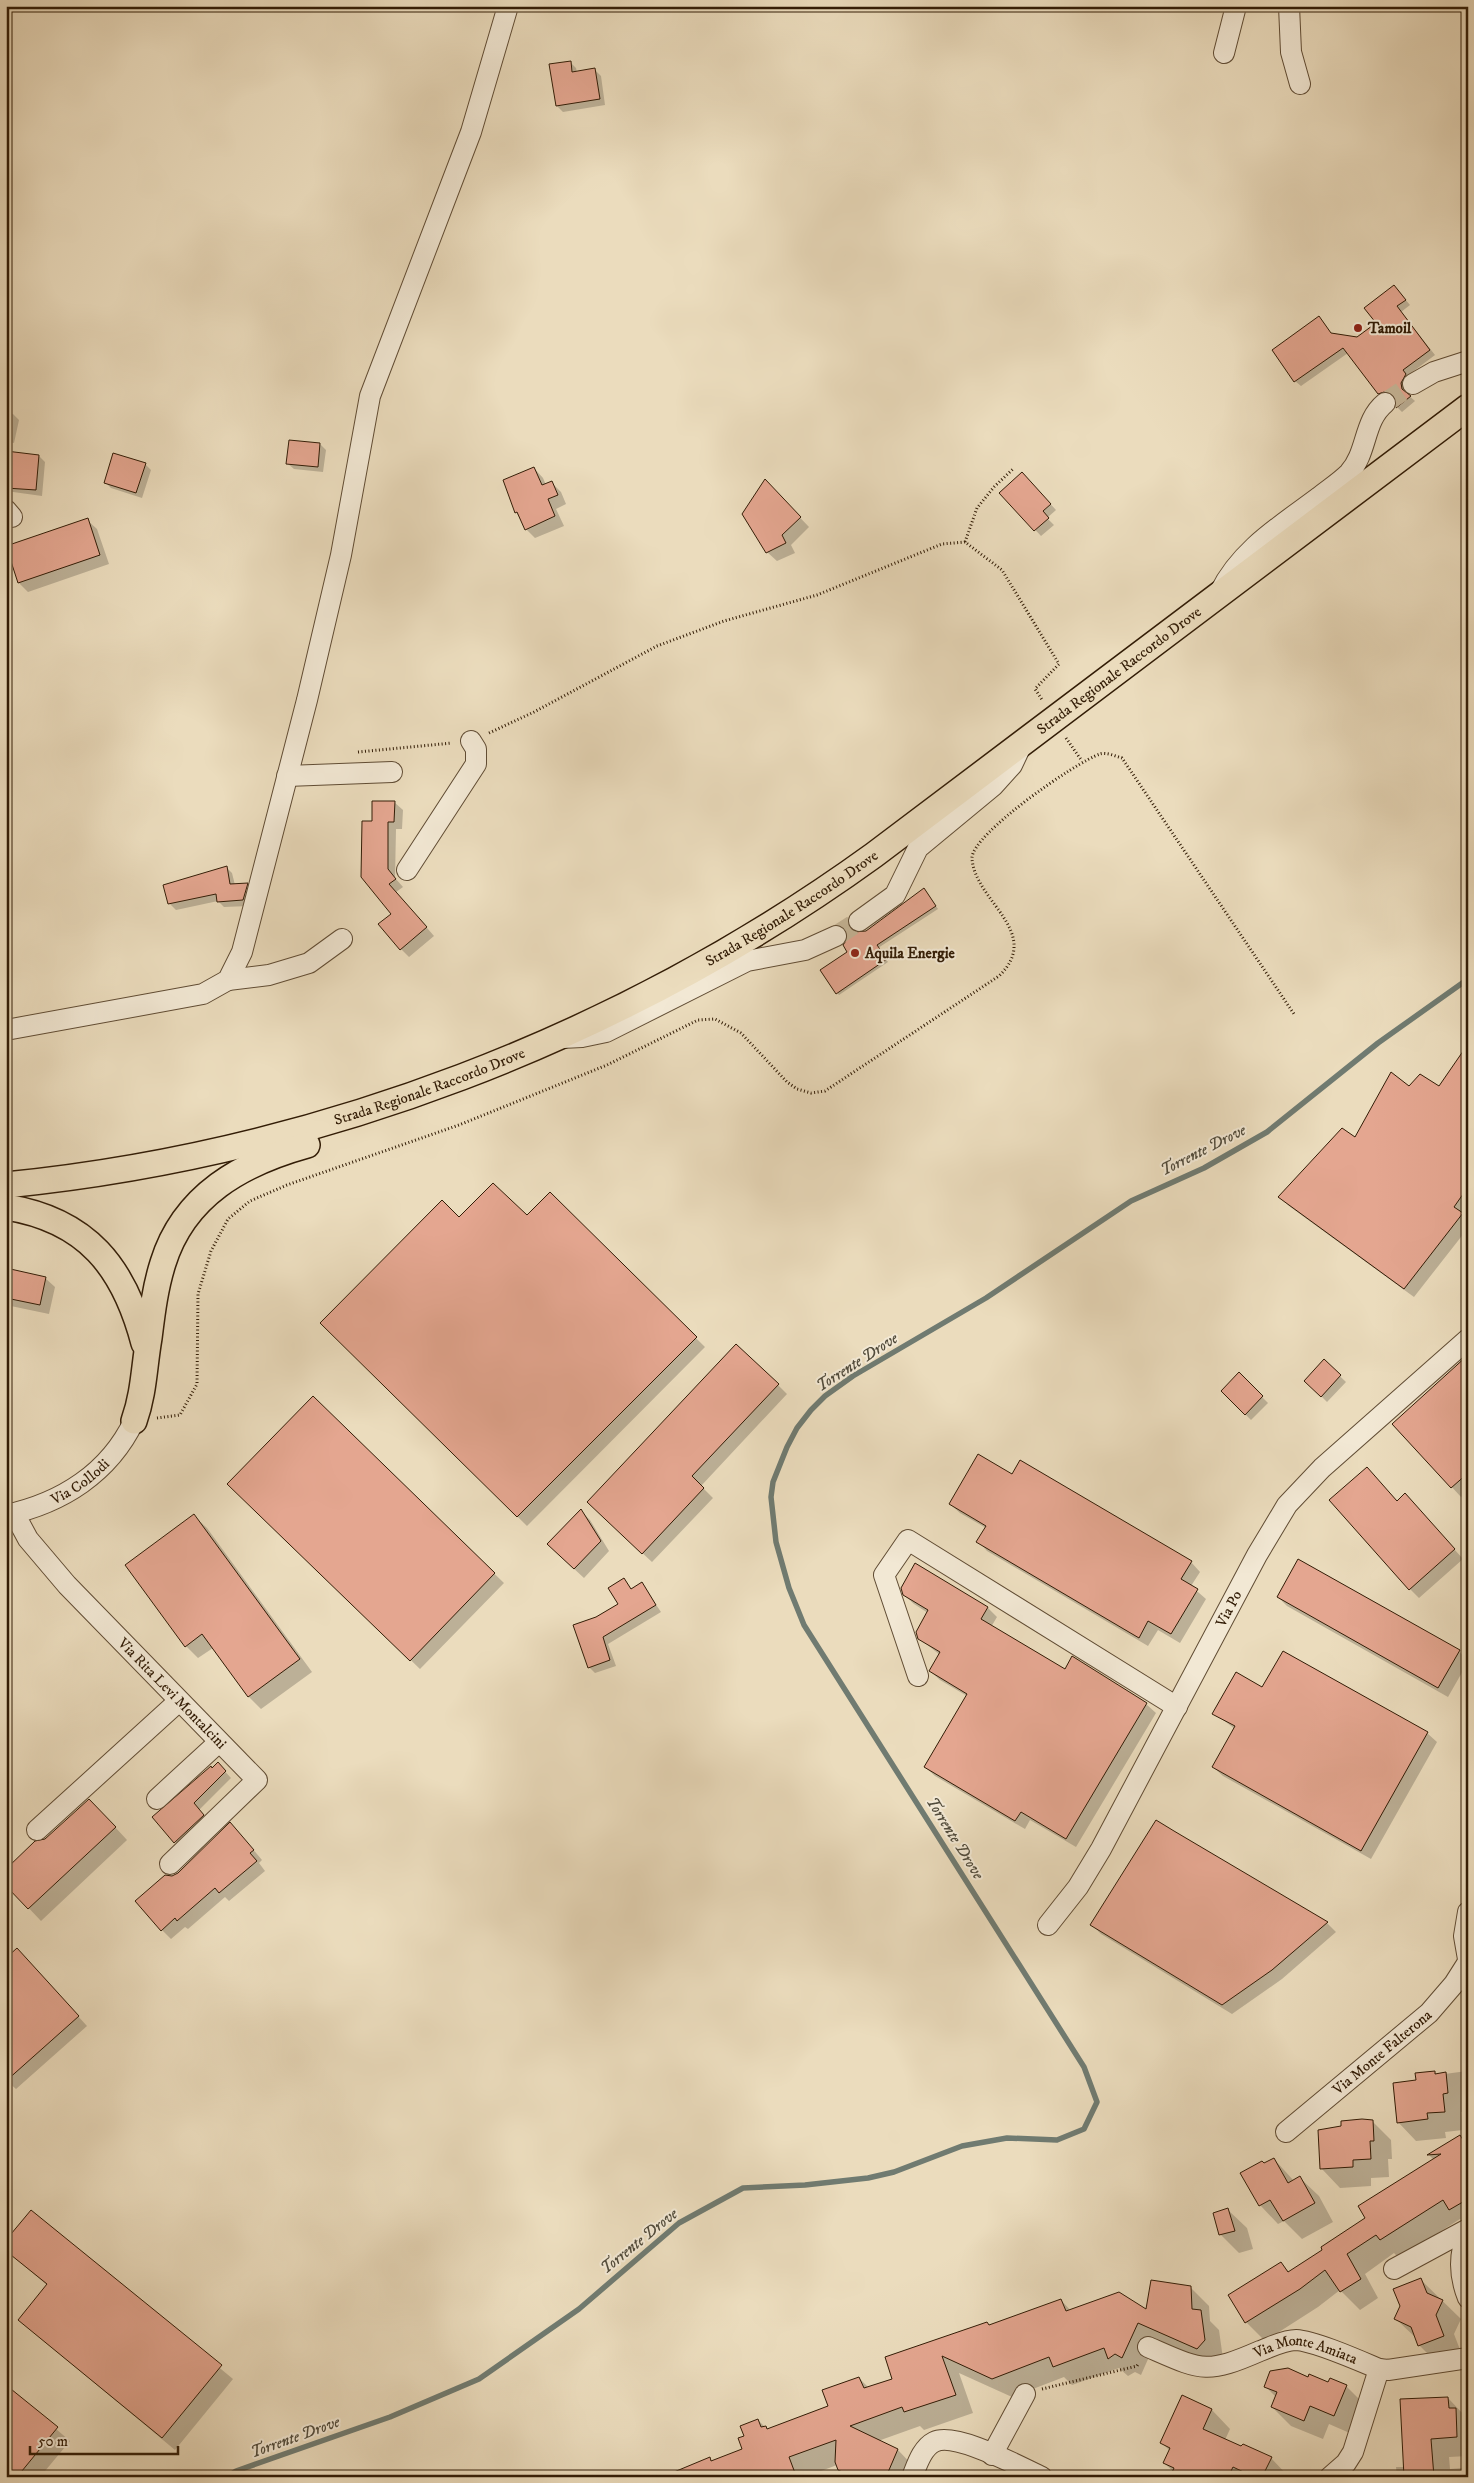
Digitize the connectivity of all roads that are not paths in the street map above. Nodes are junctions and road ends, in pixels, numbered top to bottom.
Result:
1 (508, 6) edge
2 (1236, 6) edge
3 (1289, 6) edge
4 (1224, 53) dead end
5 (1300, 84) dead end
6 (1468, 361) edge
7 (1413, 384) tunnel mouth
8 (1385, 403) tunnel mouth
9 (1468, 407) edge
10 (1217, 598) junction
11 (471, 741) road end
12 (1021, 744) junction
13 (392, 772) dead end
14 (287, 776) junction
15 (407, 870) dead end
16 (859, 921) tunnel mouth
17 (836, 936) tunnel mouth
18 (342, 940) dead end
19 (228, 980) junction
20 (6, 1030) edge
21 (555, 1038) junction
22 (474, 1072) junction
23 (158, 1163) junction
24 (6, 1168) edge
25 (6, 1185) edge
26 (6, 1207) edge
27 (1468, 1339) edge
28 (146, 1353) junction
29 (134, 1421) joint
30 (10, 1514) edge
31 (918, 1676) dead end
32 (179, 1701) junction
33 (1178, 1707) junction
34 (219, 1742) junction
35 (157, 1799) dead end
36 (37, 1830) dead end
37 (170, 1864) dead end
38 (1468, 1912) edge
39 (1048, 1924) dead end
40 (1468, 1960) edge
41 (1286, 2132) dead end
42 (1468, 2230) edge
43 (1394, 2269) dead end
44 (1468, 2298) edge
45 (1148, 2348) road end
46 (1468, 2358) edge
47 (1379, 2369) junction
48 (1025, 2394) road end
49 (992, 2455) junction
50 (912, 2477) edge
51 (1042, 2477) edge
52 (1330, 2477) edge

1 - 14 street
2 - 4 street
3 - 5 street
6 - 7 street
8 - 10 street
9 - 10 main road, Strada Regionale Raccordo Drove
10 - 12 main road, Strada Regionale Raccordo Drove
11 - 15 street
12 - 16 street
12 - 21 main road, Strada Regionale Raccordo Drove
13 - 14 street
14 - 19 street
17 - 21 street
18 - 19 street
19 - 20 street
21 - 22 main road, Strada Regionale Raccordo Drove
22 - 23 main road, Strada Regionale Raccordo Drove
22 - 28 main road
23 - 24 main road
23 - 25 main road, Strada Regionale Raccordo Drove
26 - 28 main road
27 - 33 street, Via Po
28 - 29 main road
29 - 30 street, Via Collodi
30 - 32 street, Via Rita Levi Montalcini
31 - 33 street
32 - 34 street, Via Rita Levi Montalcini
32 - 36 street
33 - 39 street, Via Po
34 - 35 street
34 - 37 street, Via Rita Levi Montalcini
38 - 40 street
40 - 41 street, Via Monte Falterona
42 - 43 street
42 - 44 street
45 - 47 street, Via Monte Amiata
46 - 47 street, Via Monte Amiata
47 - 52 street
48 - 49 street
49 - 50 street
49 - 51 street

